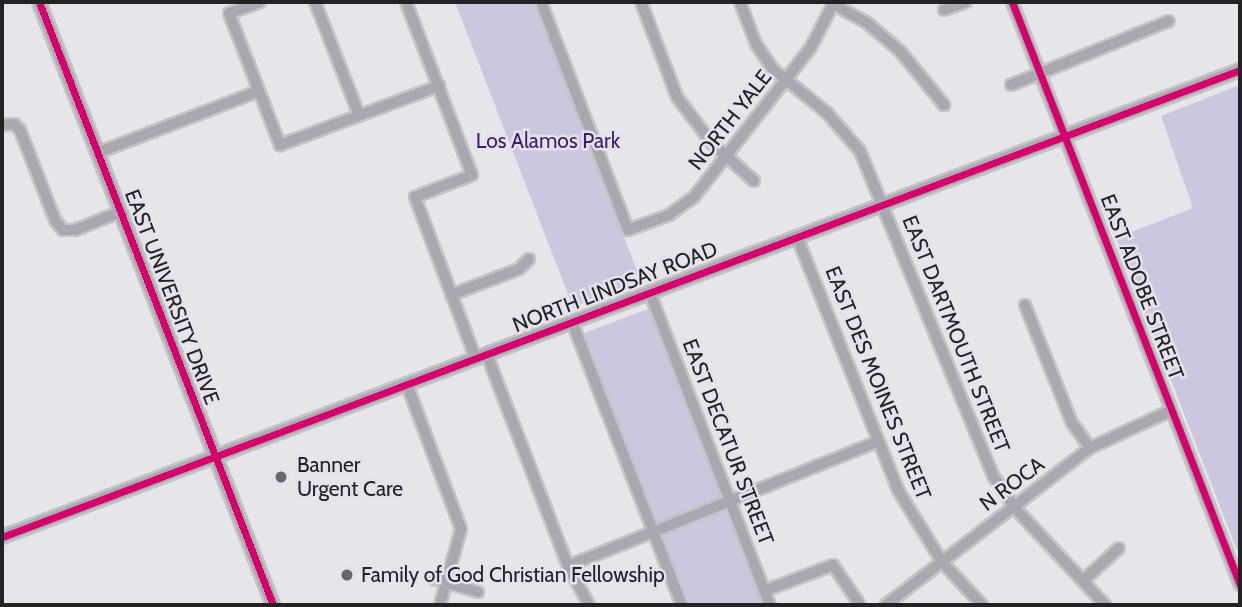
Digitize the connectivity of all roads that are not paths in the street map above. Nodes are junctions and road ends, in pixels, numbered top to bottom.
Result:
1 (39, 2) edge
2 (260, 2) edge
3 (315, 2) edge
4 (406, 2) edge
5 (541, 2) edge
6 (640, 2) edge
7 (740, 2) edge
8 (966, 2) edge
9 (1012, 2) edge
10 (834, 3) edge
11 (944, 10) dead end
12 (1169, 21) dead end
13 (1240, 71) edge
14 (1040, 73) junction
15 (787, 80) junction
16 (1011, 85) dead end
17 (439, 86) junction
18 (259, 91) junction
19 (944, 105) dead end
20 (359, 115) junction
21 (2, 125) edge
22 (1065, 136) junction
23 (97, 153) junction
24 (727, 156) junction
25 (754, 181) dead end
26 (884, 205) junction
27 (120, 212) junction
28 (797, 237) junction
29 (529, 259) dead end
30 (650, 293) junction
31 (451, 295) junction
32 (1026, 305) dead end
33 (572, 322) junction
34 (481, 357) junction
35 (407, 385) junction
36 (1172, 411) junction
37 (877, 442) junction
38 (1090, 449) junction
39 (215, 457) junction
40 (729, 499) junction
41 (1014, 506) junction
42 (653, 532) junction
43 (2, 537) edge
44 (1119, 548) dead end
45 (942, 562) junction
46 (568, 566) junction
47 (439, 580) junction
48 (1084, 580) junction
49 (1240, 586) edge
50 (764, 591) junction
51 (478, 592) dead end
52 (273, 605) edge
53 (440, 605) edge
54 (589, 605) edge
55 (682, 605) edge
56 (770, 605) edge
57 (860, 605) edge
58 (886, 605) edge
59 (982, 605) edge
60 (1105, 605) edge

1 - 23 main road, EAST UNIVERSITY DRIVE
2 - 18 street
3 - 20 street
4 - 17 street
5 - 24 street, NORTH YALE
6 - 24 street
7 - 15 street, EAST DARTMOUTH STREET
8 - 11 street
9 - 14 street, EAST ADOBE STREET
10 - 15 street, NORTH YALE
10 - 19 street
12 - 14 street
13 - 22 main road, NORTH LINDSAY ROAD
14 - 16 street
14 - 22 street, EAST ADOBE STREET
15 - 24 street, NORTH YALE
15 - 26 street, EAST DARTMOUTH STREET
17 - 20 street
17 - 31 street
18 - 20 street
18 - 23 street
21 - 27 street
22 - 26 main road, NORTH LINDSAY ROAD
22 - 36 street, EAST ADOBE STREET
23 - 27 main road, EAST UNIVERSITY DRIVE
24 - 25 street
26 - 28 main road, NORTH LINDSAY ROAD
26 - 41 street, EAST DARTMOUTH STREET
27 - 39 main road, EAST UNIVERSITY DRIVE
28 - 30 main road, NORTH LINDSAY ROAD
28 - 37 street, EAST DES MOINES STREET
29 - 31 street
30 - 33 main road, NORTH LINDSAY ROAD
30 - 40 street, EAST DECATUR STREET
31 - 34 street
32 - 38 street
33 - 34 main road, NORTH LINDSAY ROAD
33 - 42 street
34 - 35 main road, NORTH LINDSAY ROAD
34 - 46 street
35 - 39 main road, NORTH LINDSAY ROAD
35 - 47 street
36 - 38 street, N ROCA
36 - 49 street, EAST ADOBE STREET
37 - 40 street
37 - 45 street, EAST DES MOINES STREET
38 - 41 street, N ROCA
39 - 43 main road, NORTH LINDSAY ROAD
39 - 52 main road, EAST UNIVERSITY DRIVE
40 - 42 street
40 - 50 street, EAST DECATUR STREET
41 - 45 street, N ROCA
41 - 48 street, EAST DARTMOUTH STREET
42 - 46 street
42 - 55 street
44 - 48 street
45 - 58 street, N ROCA
45 - 59 street, EAST DES MOINES STREET
46 - 54 street
47 - 51 street
47 - 53 street
48 - 60 street, EAST DARTMOUTH STREET
50 - 56 street, EAST DECATUR STREET
50 - 57 street

